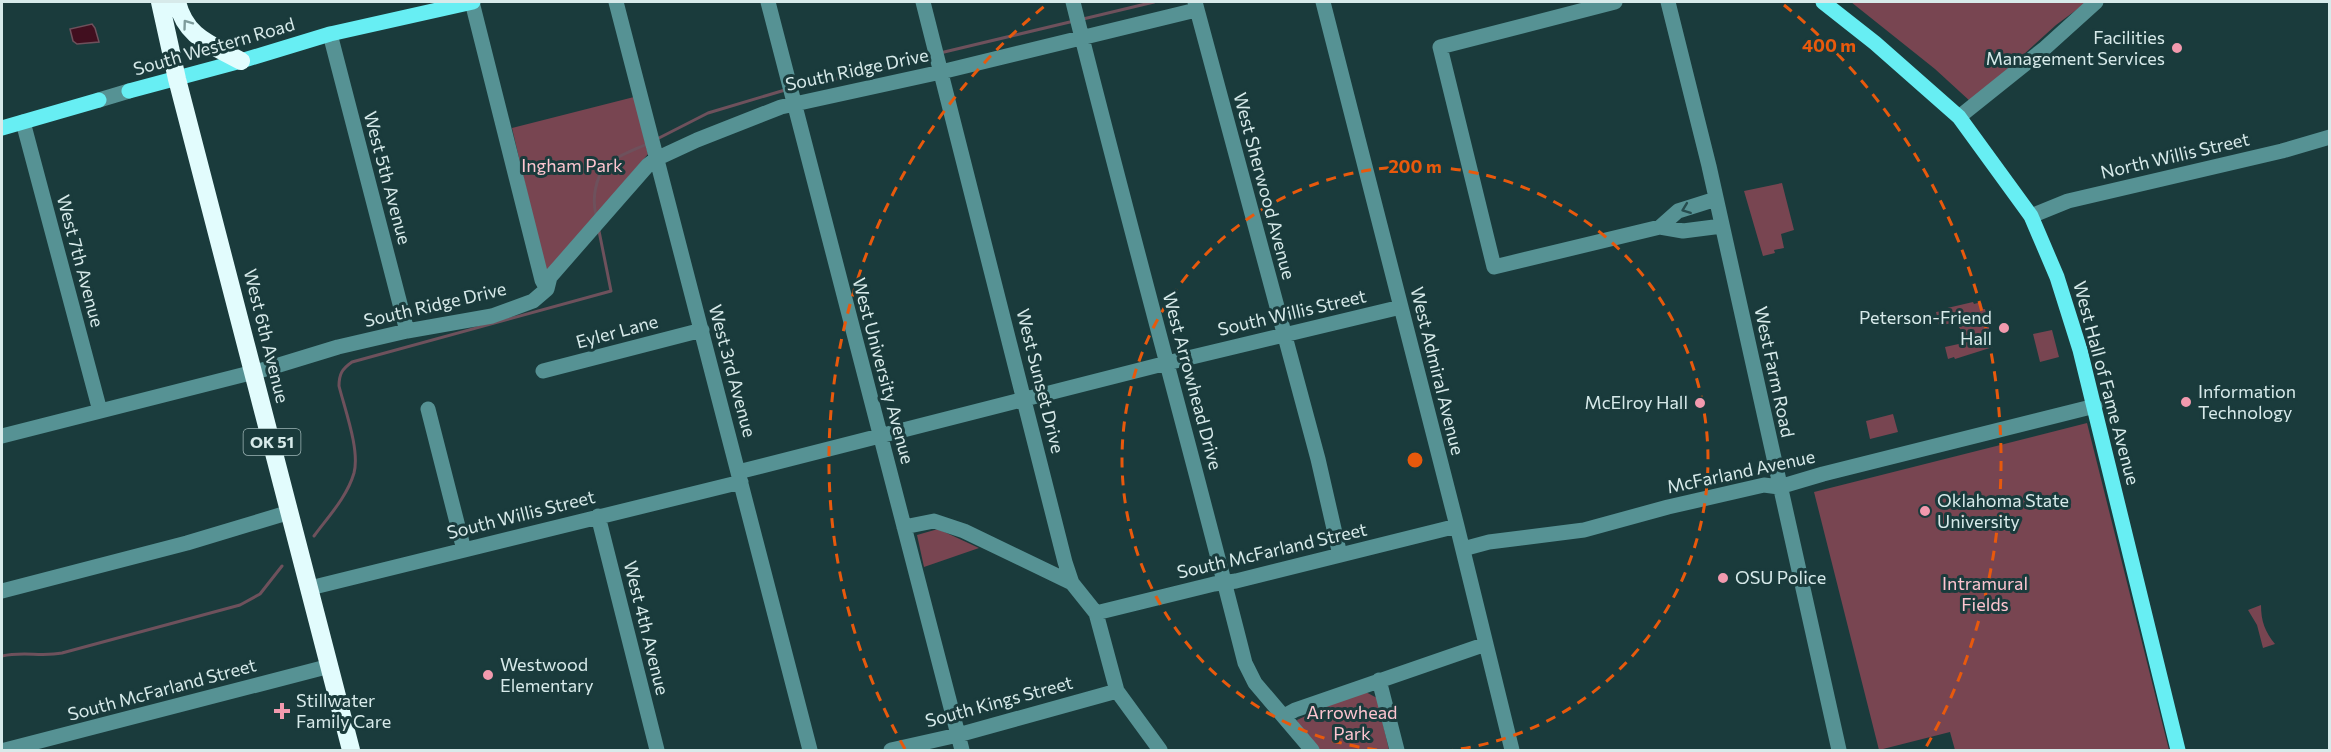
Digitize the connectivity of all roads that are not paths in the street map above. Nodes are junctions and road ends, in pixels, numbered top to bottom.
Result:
1 (159, 2) edge
2 (177, 2) edge
3 (472, 2) edge
4 (616, 2) edge
5 (768, 2) edge
6 (923, 2) edge
7 (1323, 2) edge
8 (1615, 2) edge
9 (1668, 2) edge
10 (1823, 2) edge
11 (2096, 2) edge
12 (1196, 6) edge
13 (1078, 19) edge
14 (330, 34) junction
15 (938, 60) junction
16 (241, 62) junction
17 (177, 79) junction
18 (129, 92) joint
19 (791, 94) junction
20 (99, 100) joint
21 (1959, 117) junction
22 (23, 122) junction
23 (2, 128) edge
24 (2330, 137) edge
25 (653, 146) junction
26 (1716, 199) junction
27 (2031, 216) junction
28 (1722, 226) junction
29 (1660, 227) junction
30 (547, 289) junction
31 (1401, 307) junction
32 (702, 330) junction
33 (407, 332) junction
34 (1285, 335) junction
35 (1167, 363) junction
36 (543, 371) dead end
37 (253, 372) junction
38 (1024, 399) junction
39 (2096, 406) junction
40 (428, 409) dead end
41 (100, 411) junction
42 (2, 436) edge
43 (880, 436) junction
44 (739, 477) junction
45 (1779, 487) junction
46 (290, 512) junction
47 (597, 516) junction
48 (1457, 526) junction
49 (903, 527) junction
50 (1463, 549) junction
51 (464, 550) junction
52 (1340, 555) junction
53 (1072, 583) junction
54 (1224, 583) junction
55 (310, 588) junction
56 (2, 591) edge
57 (1096, 613) junction
58 (1486, 644) junction
59 (330, 666) junction
60 (1379, 680) junction
61 (1118, 691) junction
62 (1284, 716) junction
63 (958, 735) junction
64 (1309, 749) edge
65 (5, 750) edge
66 (351, 750) edge
67 (657, 750) edge
68 (810, 750) edge
69 (891, 750) edge
70 (962, 750) edge
71 (1160, 750) edge
72 (1397, 750) edge
73 (1512, 750) edge
74 (1839, 750) edge
75 (2178, 750) edge

1 - 17 highway, West 6th Avenue / OK 51
16 -> 2 highway
3 - 14 main road, South Western Road
3 - 30 street
4 - 25 street, West 3rd Avenue
5 - 19 street, West University Avenue
6 - 15 street, West Sunset Drive
7 - 31 street, West Admiral Avenue
8 - 29 street
9 - 26 street, West Farm Road
10 - 21 main road, West Hall of Fame Avenue
11 - 21 street
12 - 13 street, South Ridge Drive
12 - 34 street, West Sherwood Avenue
13 - 15 street, South Ridge Drive
13 - 35 street, West Arrowhead Drive
14 - 16 main road, South Western Road
14 - 33 street, West 5th Avenue
15 - 19 street, South Ridge Drive
15 - 38 street, West Sunset Drive
16 - 17 main road, South Western Road
17 - 18 main road, South Western Road
17 - 37 highway, West 6th Avenue / OK 51
18 - 20 street, South Western Road
19 - 25 street, South Ridge Drive
19 - 43 street, West University Avenue
20 - 22 main road, South Western Road
21 - 27 main road, West Hall of Fame Avenue
22 - 23 main road, South Western Road
22 - 41 street, West 7th Avenue
24 - 27 street, North Willis Street
25 - 30 street, South Ridge Drive
25 - 32 street, West 3rd Avenue
26 - 28 street, West Farm Road
26 -> 29 street
27 - 39 main road, West Hall of Fame Avenue
28 - 29 street
28 - 45 street, West Farm Road
30 - 33 street, South Ridge Drive
31 - 34 street, South Willis Street
31 - 48 street, West Admiral Avenue
32 - 36 street, Eyler Lane
32 - 44 street, West 3rd Avenue
33 - 37 street, South Ridge Drive
34 - 35 street, South Willis Street
34 - 52 street, West Sherwood Avenue
35 - 38 street, South Willis Street
35 - 54 street, West Arrowhead Drive
37 - 41 street, South Ridge Drive
37 - 46 highway, West 6th Avenue / OK 51
38 - 43 street, South Willis Street
38 - 53 street, West Sunset Drive
39 - 45 street, McFarland Avenue
39 - 75 main road, West Hall of Fame Avenue
40 - 51 street
41 - 42 street, South Ridge Drive
43 - 44 street, South Willis Street
43 - 49 street, West University Avenue
44 - 47 street, South Willis Street
44 - 68 street, West 3rd Avenue
45 - 50 street, McFarland Avenue
45 - 74 street, West Farm Road
46 - 55 highway, West 6th Avenue / OK 51
46 - 56 street
47 - 51 street, South Willis Street
47 - 67 street, West 4th Avenue
48 - 50 street, West Admiral Avenue
48 - 52 street, South McFarland Street
49 - 53 street
49 - 63 street, West University Avenue
50 - 58 street, West Admiral Avenue
51 - 55 street, South Willis Street
52 - 54 street, South McFarland Street
53 - 57 street, West Sunset Drive
54 - 57 street, South McFarland Street
54 - 62 street, West Arrowhead Drive
55 - 59 highway, West 6th Avenue / OK 51
57 - 61 street, West Sunset Drive
58 - 60 street
58 - 73 street, West Admiral Avenue
59 - 65 street, South McFarland Street
59 - 66 highway, West 6th Avenue / OK 51
60 - 62 street
60 - 72 street
61 - 63 street, South Kings Street
61 - 71 street, West Sunset Drive
62 - 64 street, West Arrowhead Drive
63 - 69 street, South Kings Street
63 - 70 street, West University Avenue

